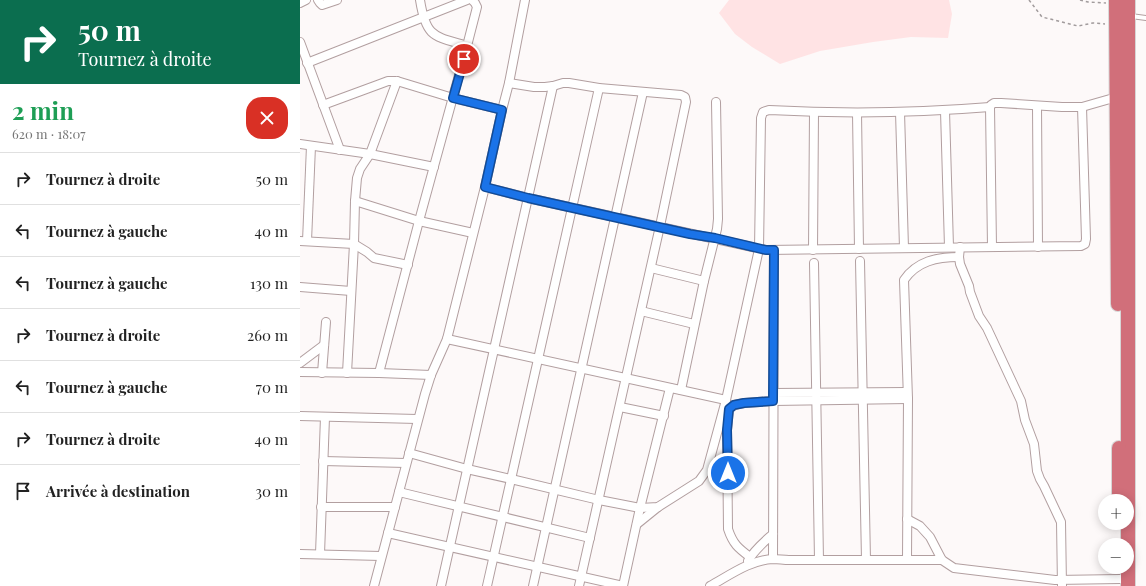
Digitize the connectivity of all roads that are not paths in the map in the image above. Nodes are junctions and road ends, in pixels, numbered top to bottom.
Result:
1 (306, 0) edge
2 (318, 0) edge
3 (337, 0) edge
4 (420, 0) edge
5 (467, 0) edge
6 (472, 0) edge
7 (525, 0) edge
8 (1120, 1) edge
9 (300, 3) edge
10 (423, 17) junction
11 (1146, 18) edge
12 (1122, 20) junction
13 (300, 42) edge
14 (467, 46) junction
15 (307, 63) junction
16 (397, 81) junction
17 (509, 83) junction
18 (553, 86) junction
19 (599, 88) junction
20 (643, 92) junction
21 (1117, 97) junction
22 (453, 98) junction
23 (716, 102) dead end
24 (323, 105) junction
25 (1037, 106) junction
26 (1082, 107) junction
27 (990, 108) junction
28 (502, 110) junction
29 (945, 111) junction
30 (814, 112) junction
31 (900, 112) junction
32 (857, 113) junction
33 (300, 144) edge
34 (311, 146) junction
35 (340, 150) junction
36 (370, 154) junction
37 (434, 167) junction
38 (485, 187) junction
39 (528, 198) junction
40 (355, 201) junction
41 (572, 208) junction
42 (616, 217) junction
43 (419, 221) junction
44 (660, 226) junction
45 (473, 233) junction
46 (715, 238) junction
47 (303, 241) edge
48 (354, 244) junction
49 (948, 247) junction
50 (992, 247) junction
51 (1038, 247) junction
52 (904, 248) junction
53 (960, 248) junction
54 (759, 249) junction
55 (859, 249) junction
56 (774, 250) junction
57 (813, 250) junction
58 (959, 257) junction
59 (860, 261) dead end
60 (814, 263) dead end
61 (408, 266) junction
62 (651, 268) junction
63 (704, 281) junction
64 (300, 287) edge
65 (351, 291) junction
66 (641, 311) junction
67 (326, 322) dead end
68 (694, 324) junction
69 (447, 339) junction
70 (324, 346) junction
71 (494, 349) junction
72 (538, 359) junction
73 (300, 363) edge
74 (582, 368) junction
75 (300, 372) edge
76 (322, 373) junction
77 (347, 373) junction
78 (379, 373) junction
79 (431, 375) junction
80 (626, 378) junction
81 (670, 388) junction
82 (681, 390) junction
83 (908, 395) junction
84 (863, 396) junction
85 (773, 397) junction
86 (816, 397) junction
87 (726, 400) junction
88 (620, 407) junction
89 (300, 416) edge
90 (664, 416) junction
91 (325, 417) junction
92 (418, 419) junction
93 (409, 452) junction
94 (323, 460) junction
95 (406, 463) junction
96 (467, 469) junction
97 (511, 479) junction
98 (555, 489) junction
99 (399, 492) junction
100 (1119, 494) edge
101 (598, 500) junction
102 (321, 507) junction
103 (395, 507) junction
104 (458, 507) junction
105 (658, 507) junction
106 (640, 508) junction
107 (503, 517) junction
108 (908, 519) junction
109 (638, 524) junction
110 (546, 528) junction
111 (388, 533) junction
112 (773, 534) junction
113 (590, 538) junction
114 (449, 547) junction
115 (300, 554) edge
116 (320, 554) junction
117 (381, 556) junction
118 (494, 557) junction
119 (750, 557) junction
120 (773, 559) junction
121 (819, 560) junction
122 (866, 560) junction
123 (907, 560) junction
124 (942, 560) junction
125 (746, 565) junction
126 (538, 566) junction
127 (581, 576) junction
128 (1122, 579) edge
129 (1062, 583) edge
130 (1095, 583) edge
131 (374, 586) edge
132 (441, 586) edge
133 (487, 586) edge
134 (533, 586) edge
135 (579, 586) edge
136 (623, 586) edge
137 (710, 586) edge

1 - 9 street
2 - 3 street
4 - 10 street
5 - 10 street
6 - 14 street
7 - 17 street
8 - 12 highway
10 - 14 street
10 - 15 street
11 - 12 lane
12 - 21 highway
12 - 128 highway
13 - 15 street
14 - 22 street
15 - 24 street
16 - 22 street
16 - 24 street
16 - 36 street
17 - 18 street
17 - 28 street
18 - 19 street
18 - 39 street
19 - 20 street
19 - 41 street
20 - 42 street
20 - 44 street
21 - 26 street
21 - 100 highway
22 - 28 street
22 - 37 street
23 - 46 street
24 - 35 street
25 - 26 street
25 - 27 street
25 - 51 street
26 - 51 street
27 - 29 street
27 - 50 street
28 - 38 street
29 - 31 street
29 - 49 street
30 - 32 street
30 - 54 street
30 - 57 street
31 - 32 street
31 - 52 street
32 - 55 street
33 - 34 street
34 - 35 street
34 - 47 street
35 - 36 street
36 - 37 street
36 - 40 street
37 - 43 street
38 - 39 street
38 - 45 street
39 - 41 street
39 - 71 street
40 - 43 street
40 - 48 street
41 - 42 street
41 - 72 street
42 - 44 street
42 - 74 street
43 - 45 street
43 - 61 street
44 - 46 street
44 - 62 street
45 - 69 street
46 - 54 street
46 - 63 street
47 - 48 street
48 - 61 street
48 - 65 street
49 - 52 street
49 - 53 street
50 - 51 street
50 - 53 street
52 - 55 street
53 - 58 street
54 - 56 street
54 - 87 street
55 - 57 street
56 - 57 street
56 - 85 street
58 - 83 street
58 - 129 street
59 - 84 street
60 - 86 street
61 - 78 street
62 - 63 street
62 - 66 street
63 - 68 street
64 - 65 street
65 - 77 street
66 - 68 street
66 - 80 street
67 - 70 street
68 - 82 street
69 - 71 street
69 - 79 street
70 - 73 street
70 - 76 street
71 - 72 street
71 - 96 street
72 - 74 street
72 - 97 street
74 - 80 street
74 - 98 street
75 - 76 street
76 - 77 street
77 - 78 street
78 - 79 street
79 - 92 street
80 - 81 street
80 - 88 street
81 - 82 street
81 - 90 street
82 - 87 street
83 - 84 street
83 - 108 street
84 - 86 street
84 - 122 street
85 - 86 street
85 - 112 street
85 - 119 street
86 - 121 street
87 - 105 street
88 - 90 street
88 - 101 street
89 - 91 street
90 - 106 street
91 - 92 street
91 - 94 street
92 - 93 street
93 - 95 street
93 - 96 street
94 - 95 street
94 - 102 street
95 - 99 street
96 - 97 street
96 - 104 street
97 - 98 street
97 - 107 street
98 - 101 street
98 - 110 street
99 - 103 street
99 - 104 street
101 - 106 street
101 - 113 street
102 - 103 street
102 - 116 street
103 - 111 street
104 - 107 street
104 - 114 street
105 - 106 street
105 - 109 street
106 - 109 street
107 - 110 street
107 - 118 street
108 - 123 street
108 - 124 street
109 - 136 street
110 - 113 street
110 - 126 street
111 - 114 street
111 - 117 street
112 - 119 street
112 - 120 street
113 - 127 street
114 - 118 street
114 - 132 street
115 - 116 street
116 - 117 street
117 - 131 street
118 - 126 street
118 - 133 street
119 - 125 street
120 - 121 street
120 - 125 street
121 - 122 street
122 - 123 street
123 - 124 street
124 - 129 street
125 - 137 street
126 - 127 street
126 - 134 street
127 - 135 street
127 - 136 street
128 - 130 street
129 - 130 street

